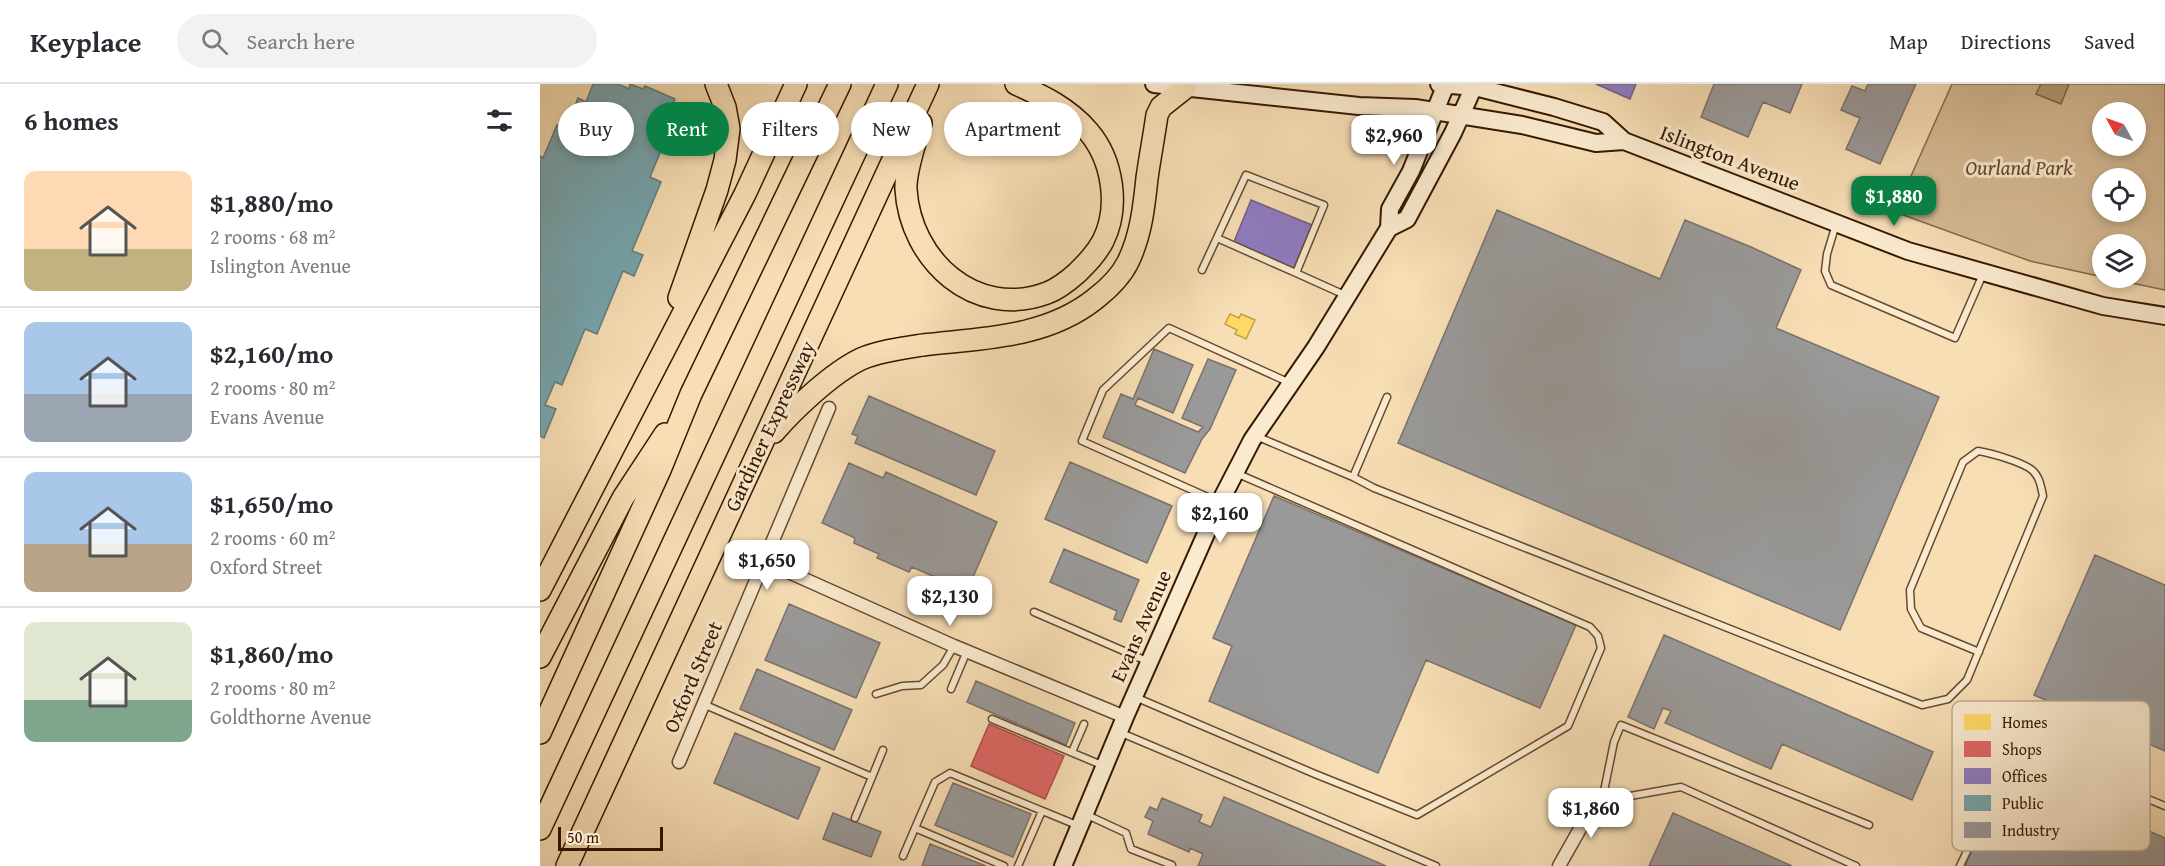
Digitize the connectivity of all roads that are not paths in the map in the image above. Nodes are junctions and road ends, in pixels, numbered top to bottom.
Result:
1 (716, 84) edge
2 (796, 84) edge
3 (840, 84) edge
4 (887, 84) edge
5 (930, 84) edge
6 (1016, 84) edge
7 (1154, 84) edge
8 (1439, 84) edge
9 (1446, 84) edge
10 (1475, 85) edge
11 (1185, 88) junction
12 (1436, 111) junction
13 (1462, 115) junction
14 (1624, 141) junction
15 (1836, 223) junction
16 (1389, 228) junction
17 (1217, 238) junction
18 (1202, 270) dead end
19 (1296, 273) junction
20 (1983, 273) junction
21 (1348, 296) junction
22 (2165, 316) edge
23 (659, 359) junction
24 (1291, 384) junction
25 (691, 394) junction
26 (1387, 397) dead end
27 (829, 408) dead end
28 (1255, 436) junction
29 (760, 448) junction
30 (1236, 472) junction
31 (1353, 477) junction
32 (1220, 502) junction
33 (764, 561) junction
34 (542, 584) edge
35 (1034, 612) dead end
36 (954, 646) junction
37 (967, 651) junction
38 (1979, 651) junction
39 (540, 657) edge
40 (1149, 662) junction
41 (951, 689) dead end
42 (876, 694) dead end
43 (1134, 697) junction
44 (703, 704) junction
45 (992, 719) dead end
46 (1084, 724) dead end
47 (1122, 725) junction
48 (540, 733) edge
49 (884, 750) dead end
50 (1072, 752) junction
51 (678, 762) dead end
52 (1105, 766) junction
53 (872, 777) junction
54 (2150, 800) edge
55 (1602, 801) junction
56 (2165, 806) edge
57 (1042, 811) junction
58 (855, 818) dead end
59 (1082, 820) junction
60 (1869, 825) dead end
61 (915, 828) junction
62 (540, 829) edge
63 (1967, 851) edge
64 (903, 856) dead end
65 (1172, 865) edge
66 (567, 866) edge
67 (1004, 866) edge
68 (1018, 866) edge
69 (1063, 866) edge
70 (1436, 866) edge
71 (1559, 866) edge
72 (1856, 866) edge
73 (1960, 866) edge

1 - 23 highway
2 - 23 highway
3 - 25 highway
4 - 62 highway, Gardiner Expressway
5 - 6 highway
5 - 29 highway, Gardiner Expressway
7 - 11 main road, Islington Avenue
8 - 9 main road, Islington Avenue
9 - 10 main road, Islington Avenue
9 - 12 main road, Evans Avenue
10 - 13 main road, Evans Avenue
10 - 14 main road, Islington Avenue
11 - 12 main road, Islington Avenue
11 - 29 highway
12 - 13 main road, Islington Avenue
12 - 16 main road, Evans Avenue
13 - 14 main road, Islington Avenue
13 - 16 main road, Evans Avenue
14 - 15 main road, Islington Avenue
15 - 20 main road, Islington Avenue
15 - 20 lane
16 - 21 main road, Evans Avenue
17 - 18 lane
17 - 19 lane
17 - 19 lane
19 - 21 lane
20 - 22 main road, Islington Avenue
21 - 24 main road, Evans Avenue
23 - 34 highway
24 - 28 main road, Evans Avenue
24 - 32 lane
25 - 39 highway
25 - 48 highway
26 - 31 lane
27 - 33 street, Oxford Street
28 - 30 main road, Evans Avenue
28 - 31 lane
29 - 66 highway, Gardiner Expressway
30 - 32 main road, Evans Avenue
30 - 43 lane
31 - 38 lane
32 - 40 main road, Evans Avenue
33 - 36 street
33 - 44 street, Oxford Street
35 - 40 lane
36 - 37 street
36 - 42 lane
37 - 41 lane
37 - 47 street
38 - 38 lane
40 - 43 main road, Evans Avenue
43 - 47 main road, Evans Avenue
44 - 51 street, Oxford Street
44 - 53 lane
45 - 50 lane
46 - 50 lane
47 - 52 main road, Evans Avenue
47 - 70 lane
49 - 53 lane
50 - 52 lane
52 - 59 main road, Evans Avenue
53 - 58 lane
54 - 56 lane
55 - 60 lane
55 - 71 street
55 - 72 lane
57 - 59 lane
57 - 61 lane
57 - 68 lane
59 - 65 lane
59 - 69 main road, Evans Avenue
61 - 64 lane
61 - 67 lane
63 - 73 lane

